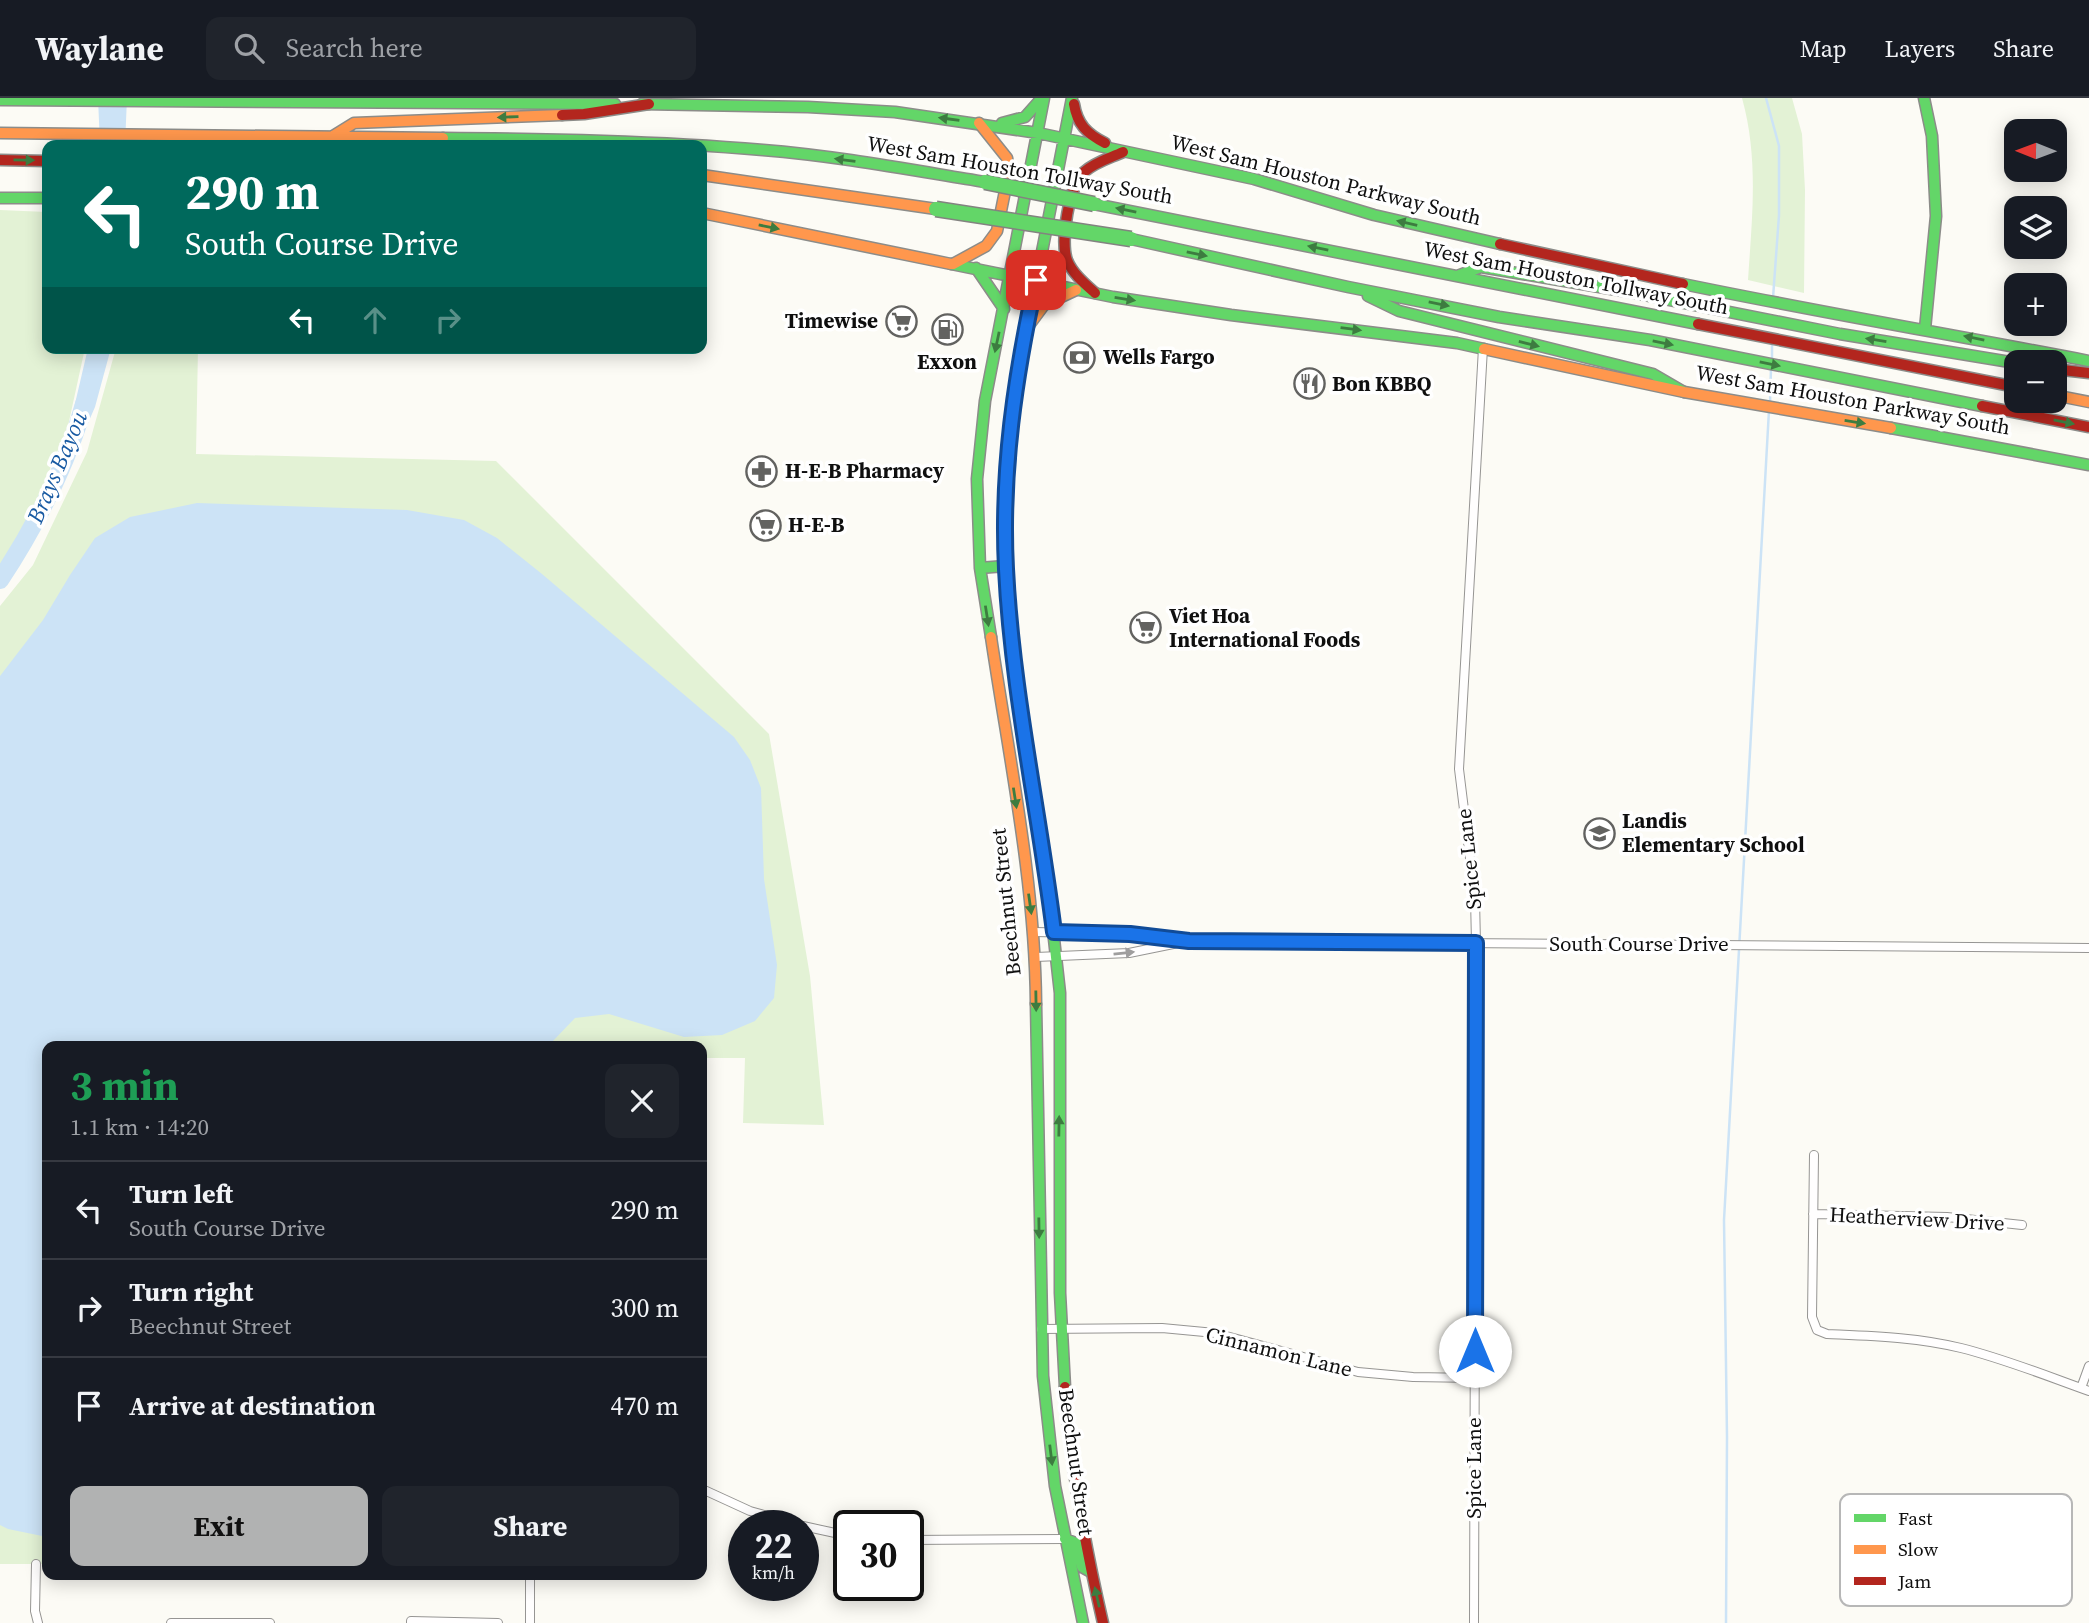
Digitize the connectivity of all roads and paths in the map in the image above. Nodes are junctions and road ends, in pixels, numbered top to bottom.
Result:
1 (1043, 98) edge
2 (1072, 98) edge
3 (1924, 98) edge
4 (0, 100) edge
5 (386, 100) edge
6 (649, 104) junction
7 (984, 124) junction
8 (0, 133) edge
9 (1038, 133) junction
10 (332, 136) junction
11 (1065, 139) junction
12 (584, 140) edge
13 (707, 146) edge
14 (1123, 152) junction
15 (0, 160) edge
16 (42, 161) edge
17 (707, 176) edge
18 (0, 198) edge
19 (42, 198) edge
20 (707, 214) edge
21 (953, 264) junction
22 (976, 268) junction
23 (1010, 275) junction
24 (1457, 276) junction
25 (1036, 280) junction
26 (1348, 287) junction
27 (1078, 289) junction
28 (1095, 293) junction
29 (1004, 310) junction
30 (1925, 329) junction
31 (1025, 332) junction
32 (1483, 348) junction
33 (2004, 361) edge
34 (2089, 361) edge
35 (2067, 370) edge
36 (2089, 373) edge
37 (2004, 385) edge
38 (1684, 392) junction
39 (2067, 398) edge
40 (2089, 402) edge
41 (2089, 427) edge
42 (2089, 465) edge
43 (1006, 566) junction
44 (980, 568) junction
45 (1023, 726) junction
46 (1004, 730) junction
47 (1034, 932) junction
48 (1054, 932) junction
49 (1189, 941) junction
50 (1476, 943) junction
51 (2089, 948) edge
52 (1036, 957) junction
53 (1058, 957) junction
54 (1814, 1156) dead end
55 (1038, 1168) junction
56 (1058, 1170) junction
57 (1813, 1214) junction
58 (2022, 1225) dead end
59 (1041, 1329) junction
60 (1061, 1329) junction
61 (2089, 1366) edge
62 (1475, 1378) junction
63 (2085, 1390) edge
64 (707, 1491) edge
65 (748, 1510) edge
66 (1065, 1539) junction
67 (924, 1540) edge
68 (36, 1564) dead end
69 (1091, 1572) junction
70 (530, 1580) edge
71 (213, 1622) edge
72 (38, 1623) edge
73 (171, 1623) edge
74 (270, 1623) edge
75 (411, 1623) edge
76 (498, 1623) edge
77 (530, 1623) edge
78 (1083, 1623) edge
79 (1103, 1623) edge
80 (1474, 1623) edge

1 - 7 main road
1 - 9 main road, Beechnut Street
2 - 11 main road, Beechnut Street
2 - 14 main road
3 - 30 main road
4 - 5 main road, West Sam Houston Parkway South
5 - 6 main road, West Sam Houston Parkway South
7 -> 6 main road, West Sam Houston Parkway South
6 -> 10 main road
7 - 9 main road, West Sam Houston Parkway South
7 - 21 main road
8 - 10 main road, West Sam Houston Tollway South
9 - 11 main road, West Sam Houston Parkway South
9 - 23 main road, Beechnut Street
12 -> 10 main road, West Sam Houston Tollway South, bridge
11 - 14 main road, West Sam Houston Parkway South
11 - 25 main road, Beechnut Street
24 -> 13 main road, West Sam Houston Tollway South, bridge
14 - 28 main road
30 -> 14 main road, West Sam Houston Parkway South
15 -> 16 main road
17 -> 26 main road, bridge
18 - 19 main road
20 -> 21 main road, West Sam Houston Parkway South
21 - 22 main road, West Sam Houston Parkway South
22 - 23 main road, West Sam Houston Parkway South
22 - 29 main road
23 - 25 main road, West Sam Houston Parkway South
23 - 29 main road, Beechnut Street
33 -> 24 main road
24 - 37 main road, West Sam Houston Tollway South
25 - 27 main road, West Sam Houston Parkway South
25 - 31 main road, Beechnut Street
26 -> 38 main road
26 -> 41 main road
27 - 28 main road, West Sam Houston Parkway South
27 - 31 main road
28 -> 32 main road, West Sam Houston Parkway South
29 -> 44 main road, Beechnut Street
34 -> 30 main road, West Sam Houston Parkway South
31 - 43 main road, Beechnut Street
32 - 38 main road, West Sam Houston Parkway South
32 - 50 street, Spice Lane
35 - 36 main road
38 -> 42 main road, West Sam Houston Parkway South
39 - 40 main road
43 - 44 main road
43 - 45 main road, Beechnut Street
44 -> 46 main road, Beechnut Street
45 - 46 main road
45 - 48 main road, Beechnut Street
46 -> 47 main road, Beechnut Street
47 - 48 street, South Course Drive
47 - 52 main road, Beechnut Street
48 - 49 street, South Course Drive
48 - 53 main road, Beechnut Street
49 - 50 street, South Course Drive
53 -> 49 street, South Course Drive
50 - 51 street, South Course Drive
50 - 62 street, Spice Lane
52 - 53 street, South Course Drive
52 -> 55 main road, Beechnut Street
56 -> 53 main road, Beechnut Street
54 - 57 street
55 - 56 main road
55 -> 59 main road, Beechnut Street
56 - 60 main road, Beechnut Street
57 - 58 street, Heatherview Drive
57 - 63 street
59 - 60 street, Cinnamon Lane
59 -> 66 main road, Beechnut Street
60 - 62 street, Cinnamon Lane
60 - 69 main road, Beechnut Street
61 - 63 street
62 - 80 street, Spice Lane
64 - 65 street
66 - 67 street
66 - 69 main road
66 - 78 main road, Beechnut Street
68 - 72 street
79 -> 69 main road, Beechnut Street
70 - 77 street
71 - 73 street
71 - 74 street
75 - 76 street

